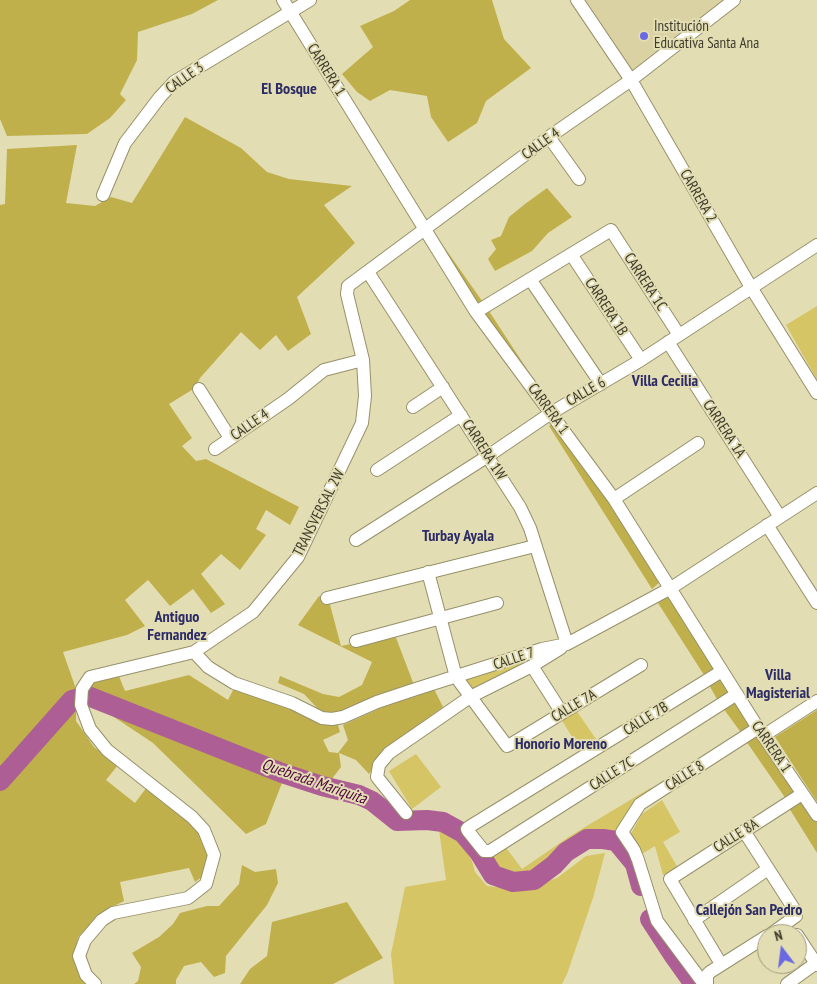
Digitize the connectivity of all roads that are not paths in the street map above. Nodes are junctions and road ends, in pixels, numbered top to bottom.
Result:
1 (283, 0) edge
2 (310, 0) edge
3 (577, 0) edge
4 (734, 0) edge
5 (290, 12) junction
6 (631, 80) junction
7 (549, 137) junction
8 (579, 179) dead end
9 (103, 195) dead end
10 (424, 230) junction
11 (817, 245) edge
12 (571, 254) junction
13 (368, 272) junction
14 (530, 279) junction
15 (348, 286) joint
16 (752, 288) junction
17 (476, 312) junction
18 (673, 338) junction
19 (363, 360) junction
20 (641, 360) junction
21 (601, 384) junction
22 (443, 387) junction
23 (199, 389) dead end
24 (817, 393) edge
25 (413, 407) dead end
26 (552, 413) junction
27 (461, 415) junction
28 (230, 438) junction
29 (698, 443) dead end
30 (215, 449) dead end
31 (488, 456) junction
32 (376, 470) dead end
33 (817, 493) edge
34 (614, 499) junction
35 (780, 517) junction
36 (767, 525) junction
37 (356, 540) dead end
38 (536, 546) junction
39 (428, 572) junction
40 (671, 588) junction
41 (327, 598) dead end
42 (496, 603) dead end
43 (817, 603) edge
44 (440, 619) junction
45 (356, 641) dead end
46 (568, 644) junction
47 (194, 652) junction
48 (641, 665) dead end
49 (532, 666) junction
50 (722, 671) junction
51 (456, 677) junction
52 (737, 694) junction
53 (470, 697) junction
54 (817, 701) edge
55 (562, 713) junction
56 (761, 732) junction
57 (802, 794) junction
58 (406, 813) dead end
59 (817, 815) edge
60 (744, 831) junction
61 (486, 852) joint
62 (768, 869) junction
63 (694, 920) junction
64 (789, 923) edge
65 (757, 942) edge
66 (807, 949) edge
67 (721, 964) junction
68 (817, 964) edge
69 (94, 984) edge
70 (705, 984) edge
71 (787, 984) edge

1 - 5 street, CARRERA 1
2 - 5 street, CALLE 3
3 - 6 street, CARRERA 2
4 - 6 street, CALLE 4
5 - 9 street, CALLE 3
5 - 10 street, CARRERA 1
6 - 7 street, CALLE 4
6 - 16 street, CARRERA 2
7 - 8 street
7 - 10 street, CALLE 4
10 - 13 street, CALLE 4
10 - 17 street, CARRERA 1
11 - 16 street, CALLE 6
12 - 14 street
12 - 18 street, CARRERA 1C
12 - 20 street, CARRERA 1B
13 - 15 street, CALLE 4
13 - 22 street, CARRERA 1W
14 - 17 street
14 - 21 street
15 - 19 street, TRANSVERSAL 2W
16 - 18 street, CALLE 6
16 - 24 street, CARRERA 2
17 - 26 street, CARRERA 1
18 - 20 street, CALLE 6
18 - 35 street, CARRERA 1A
19 - 28 street, CALLE 4
19 - 47 street, TRANSVERSAL 2W
20 - 21 street, CALLE 6
21 - 26 street, CALLE 6
22 - 25 street
22 - 27 street, CARRERA 1W
23 - 28 street
26 - 31 street, CALLE 6
26 - 34 street, CARRERA 1
27 - 31 street, CARRERA 1W
27 - 32 street
28 - 30 street, CALLE 4
29 - 34 street
31 - 37 street, CALLE 6
31 - 38 street, CARRERA 1W
33 - 35 street, CALLE 7
34 - 40 street, CARRERA 1
35 - 36 street, CALLE 7
36 - 40 street, CALLE 7
36 - 43 street
38 - 39 street
38 - 46 street, CARRERA 1W
39 - 41 street
39 - 44 street
40 - 46 street, CALLE 7
40 - 50 street, CARRERA 1
42 - 44 street
44 - 45 street
44 - 51 street
46 - 49 street
46 - 51 street, CALLE 7
47 - 51 street, CALLE 7
47 - 69 street, TRANSVERSAL 2W
48 - 55 street, CALLE 7A
49 - 53 street
49 - 55 street
50 - 52 street, CARRERA 1
50 - 61 street, CALLE 7B
51 - 53 street
52 - 56 street, CARRERA 1
52 - 61 street, CALLE 7C
53 - 55 street, CALLE 7A
53 - 58 street
54 - 56 street, CALLE 8
56 - 57 street, CARRERA 1
56 - 70 street, CALLE 8
57 - 59 street, CARRERA 1
57 - 60 street, CALLE 8A
60 - 62 street
60 - 63 street, CALLE 8A
62 - 63 street
62 - 64 street
63 - 67 street
65 - 67 street
66 - 68 street
67 - 70 street
68 - 71 street

